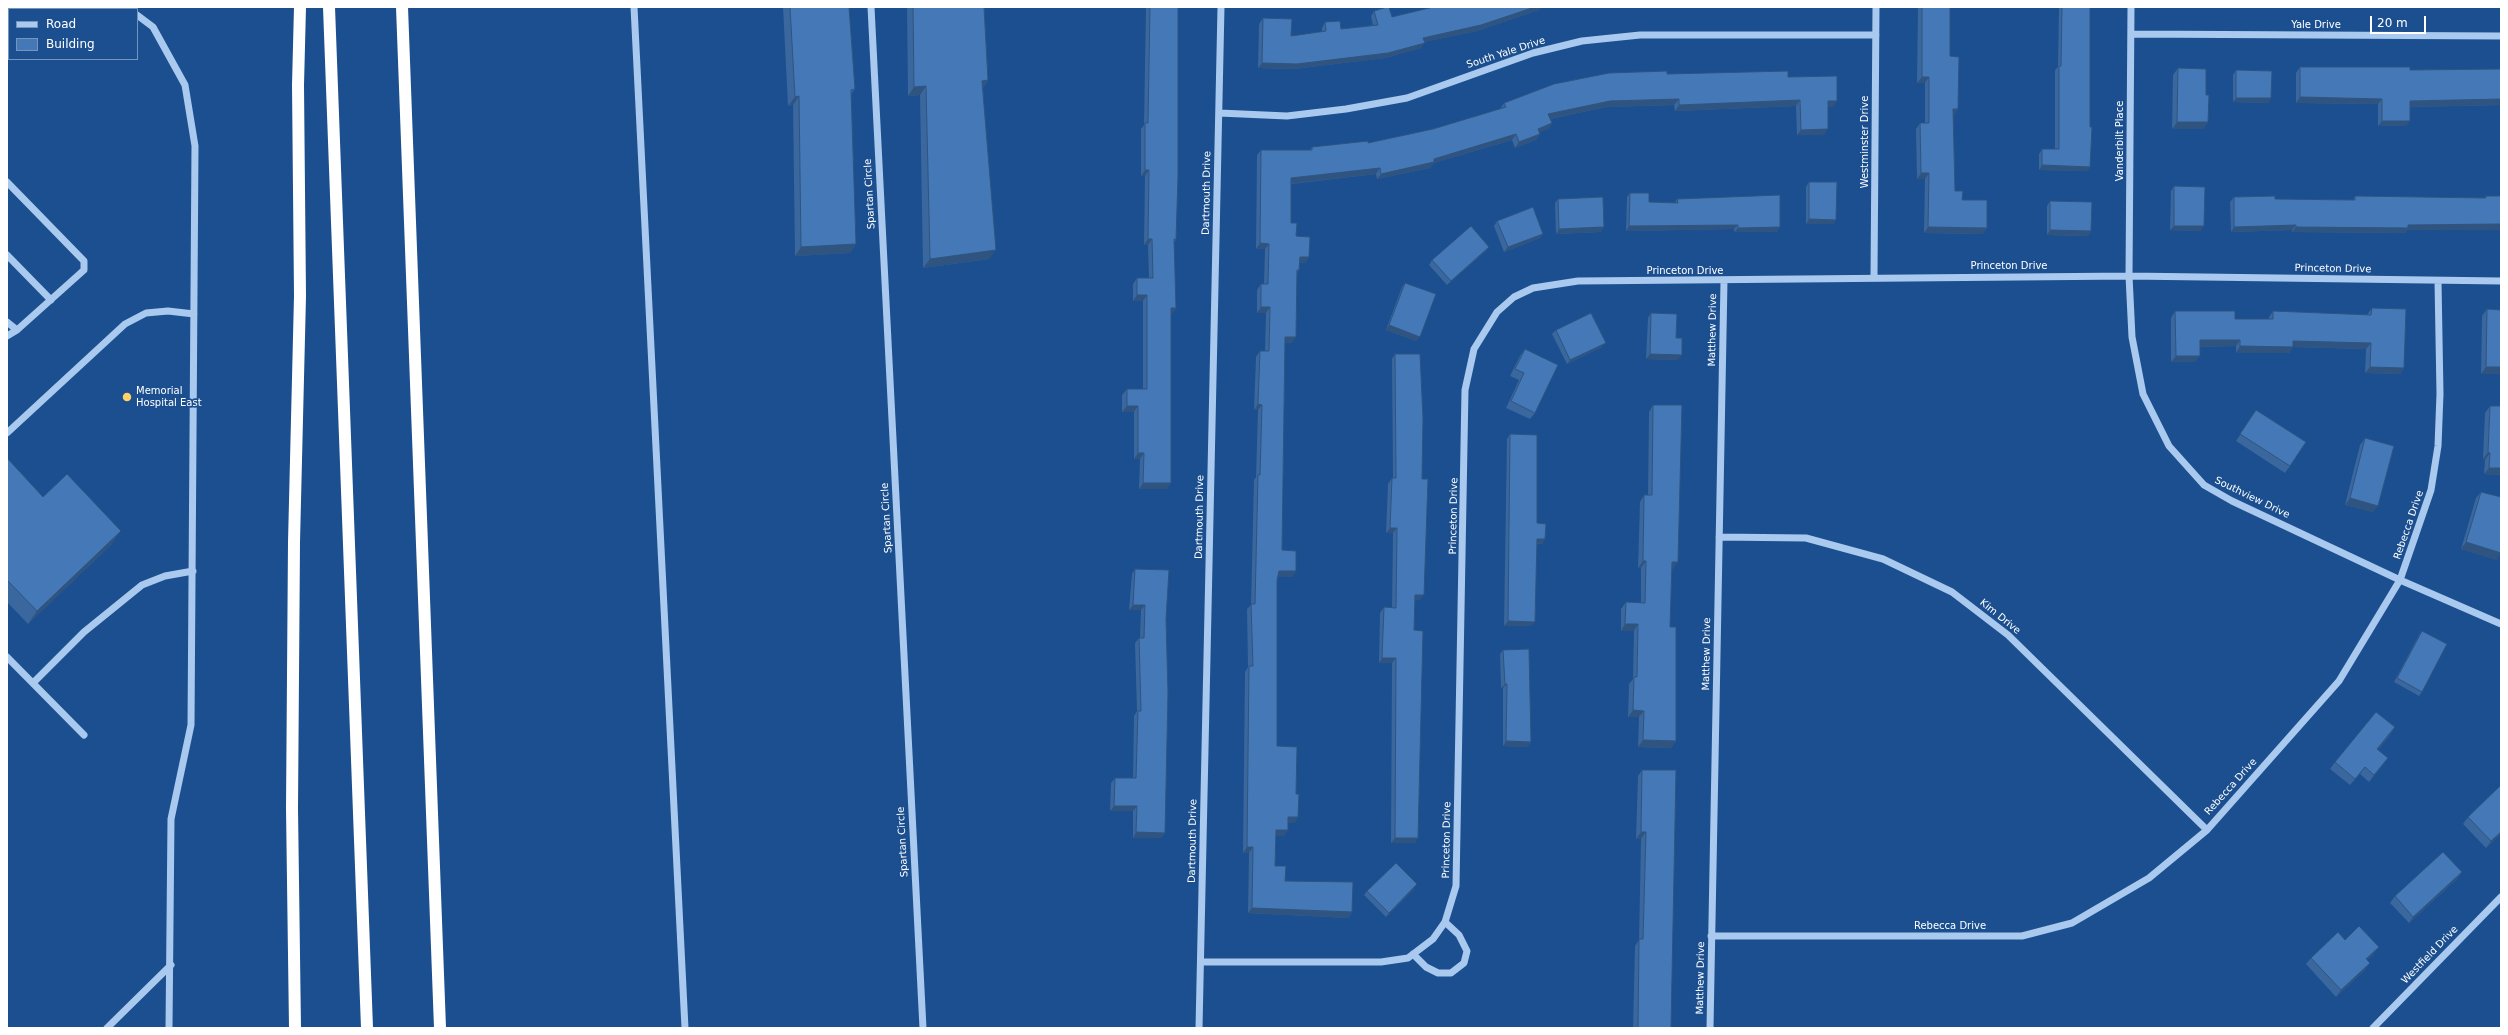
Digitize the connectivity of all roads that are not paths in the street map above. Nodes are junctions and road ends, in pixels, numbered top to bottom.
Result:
1 (300, 7) edge
2 (329, 7) edge
3 (402, 7) edge
4 (634, 7) edge
5 (871, 7) edge
6 (1221, 7) edge
7 (1876, 7) edge
8 (2131, 7) edge
9 (138, 16) edge
10 (2131, 34) junction
11 (1876, 35) junction
12 (2501, 36) edge
13 (1219, 114) junction
14 (7, 182) edge
15 (7, 255) edge
16 (2129, 276) junction
17 (1874, 277) junction
18 (1724, 281) junction
19 (2438, 281) junction
20 (2501, 281) edge
21 (51, 300) junction
22 (194, 314) junction
23 (7, 322) edge
24 (17, 330) junction
25 (7, 336) edge
26 (7, 433) edge
27 (1720, 537) junction
28 (193, 571) junction
29 (2400, 580) junction
30 (2501, 624) edge
31 (7, 656) edge
32 (34, 682) junction
33 (84, 735) dead end
34 (2206, 830) junction
35 (2501, 897) edge
36 (1445, 922) junction
37 (1711, 936) junction
38 (1413, 954) junction
39 (1201, 962) junction
40 (171, 965) junction
41 (107, 1028) edge
42 (169, 1028) edge
43 (295, 1028) edge
44 (367, 1028) edge
45 (440, 1028) edge
46 (685, 1028) edge
47 (923, 1028) edge
48 (1199, 1028) edge
49 (1710, 1028) edge
50 (2373, 1028) edge

1 - 43 highway
2 - 44 highway
3 - 45 highway
4 - 46 street
5 - 47 street, Spartan Circle
6 - 13 street, Dartmouth Drive
7 - 11 street, Westminster Drive
8 - 10 street, Vanderbilt Place
9 - 22 street
10 - 12 street, Yale Drive
10 - 16 street, Vanderbilt Place
11 - 13 street, South Yale Drive
11 - 17 street, Westminster Drive
13 - 39 street, Dartmouth Drive
14 - 21 street
15 - 21 street
16 - 17 street, Princeton Drive
16 - 19 street, Princeton Drive
16 - 29 street, Southview Drive
17 - 18 street, Princeton Drive
18 - 27 street, Matthew Drive
18 - 36 street, Princeton Drive
19 - 20 street, Princeton Drive
19 - 29 street, Rebecca Drive
21 - 24 street
22 - 26 street
22 - 28 street
23 - 24 street
24 - 25 street
27 - 34 street, Kim Drive
27 - 37 street, Matthew Drive
28 - 32 street
28 - 40 street
29 - 30 street, Southview Drive
29 - 34 street, Rebecca Drive
31 - 32 street
32 - 33 street
34 - 37 street, Rebecca Drive
35 - 50 street, Westfield Drive
36 - 38 street, Princeton Drive
36 - 38 street
37 - 49 street, Matthew Drive
38 - 39 street, Princeton Drive
39 - 48 street, Dartmouth Drive
40 - 41 street
40 - 42 street

